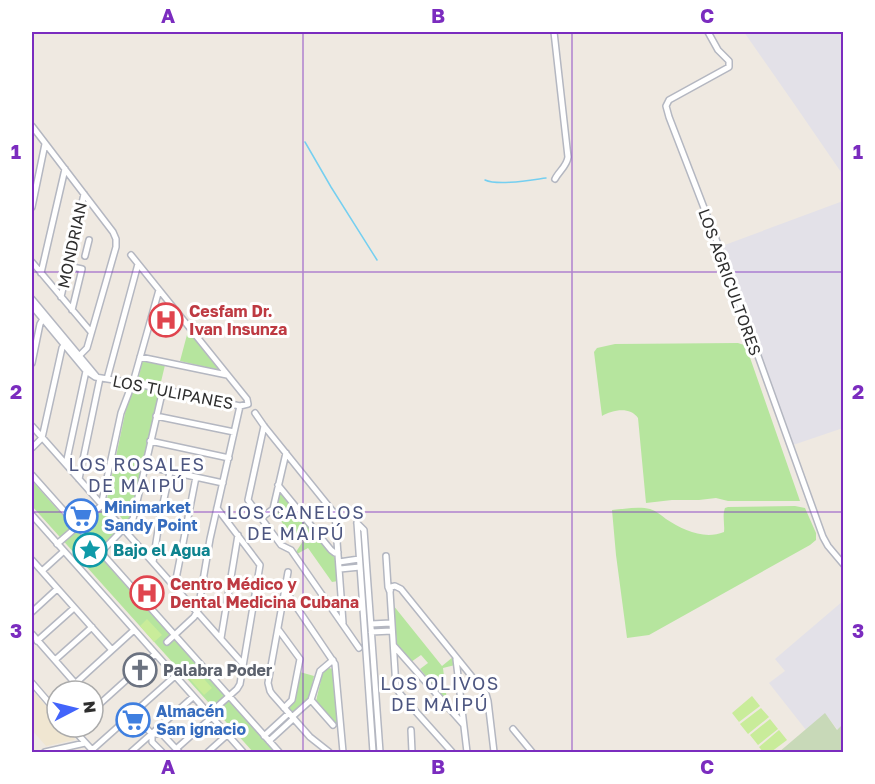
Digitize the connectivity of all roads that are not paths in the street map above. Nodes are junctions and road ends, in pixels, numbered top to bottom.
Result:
1 (554, 32) edge
2 (708, 32) edge
3 (32, 126) edge
4 (45, 144) junction
5 (65, 169) junction
6 (555, 179) dead end
7 (84, 194) junction
8 (32, 207) edge
9 (73, 243) junction
10 (131, 255) dead end
11 (85, 256) dead end
12 (32, 262) edge
13 (138, 264) junction
14 (68, 266) junction
15 (41, 273) junction
16 (159, 290) junction
17 (61, 297) junction
18 (32, 299) edge
19 (32, 306) edge
20 (72, 310) junction
21 (43, 319) junction
22 (91, 332) junction
23 (66, 343) junction
24 (80, 355) junction
25 (140, 357) junction
26 (32, 363) edge
27 (86, 371) junction
28 (228, 375) junction
29 (99, 378) junction
30 (107, 379) junction
31 (133, 383) junction
32 (163, 389) junction
33 (240, 406) junction
34 (255, 413) dead end
35 (156, 416) junction
36 (32, 426) edge
37 (264, 426) junction
38 (234, 432) junction
39 (42, 438) junction
40 (150, 441) junction
41 (32, 448) edge
42 (286, 453) junction
43 (229, 458) junction
44 (66, 464) junction
45 (145, 466) junction
46 (170, 472) junction
47 (32, 475) edge
48 (196, 477) junction
49 (79, 479) junction
50 (223, 483) junction
51 (278, 485) junction
52 (101, 504) junction
53 (217, 508) junction
54 (32, 515) edge
55 (261, 518) junction
56 (78, 528) junction
57 (124, 530) junction
58 (238, 535) junction
59 (57, 544) junction
60 (64, 551) junction
61 (338, 552) junction
62 (100, 553) junction
63 (386, 556) dead end
64 (359, 559) junction
65 (32, 560) edge
66 (339, 561) junction
67 (153, 562) junction
68 (843, 565) edge
69 (360, 567) junction
70 (340, 569) junction
71 (42, 571) junction
72 (288, 572) dead end
73 (173, 585) junction
74 (57, 589) junction
75 (285, 590) junction
76 (390, 592) junction
77 (366, 599) junction
78 (32, 600) edge
79 (38, 606) junction
80 (74, 608) junction
81 (32, 612) edge
82 (197, 612) junction
83 (391, 623) junction
84 (343, 624) junction
85 (371, 624) junction
86 (92, 627) junction
87 (278, 629) junction
88 (134, 630) junction
89 (392, 631) junction
90 (371, 632) junction
91 (32, 634) edge
92 (174, 635) junction
93 (221, 638) junction
94 (38, 641) junction
95 (167, 642) dead end
96 (393, 645) junction
97 (359, 648) dead end
98 (112, 650) junction
99 (155, 654) junction
100 (456, 658) junction
101 (55, 660) junction
102 (333, 660) junction
103 (243, 664) junction
104 (175, 676) junction
105 (72, 679) edge
106 (79, 679) edge
107 (371, 679) junction
108 (32, 683) edge
109 (45, 695) edge
110 (229, 696) junction
111 (194, 697) junction
112 (105, 699) edge
113 (311, 700) junction
114 (284, 708) junction
115 (133, 714) junction
116 (210, 715) junction
117 (291, 716) junction
118 (463, 724) junction
119 (333, 725) dead end
120 (513, 729) dead end
121 (411, 730) dead end
122 (152, 734) junction
123 (227, 735) junction
124 (264, 736) junction
125 (82, 739) edge
126 (269, 741) junction
127 (85, 743) junction
128 (177, 751) edge
129 (48, 752) edge
130 (93, 752) edge
131 (412, 752) edge
132 (131, 753) edge
133 (162, 753) edge
134 (208, 753) edge
135 (243, 753) edge
136 (279, 753) edge
137 (329, 753) edge
138 (343, 753) edge
139 (374, 753) edge
140 (380, 753) edge
141 (452, 753) edge
142 (467, 753) edge
143 (494, 753) edge
144 (532, 753) edge

1 - 6 street
2 - 68 street, LOS AGRICULTORES
3 - 4 street
4 - 5 street
4 - 8 street
5 - 7 street
5 - 15 street
7 - 9 street, MONDRIAN
7 - 22 street
9 - 11 street
9 - 14 street, MONDRIAN
10 - 13 street
12 - 15 street
13 - 16 street
13 - 30 street
14 - 17 street, MONDRIAN
14 - 20 street
15 - 17 street
16 - 25 street
16 - 28 street
17 - 20 street
18 - 23 street, LOS TULIPANES
19 - 21 street, LOS TULIPANES
20 - 22 street
21 - 23 street, LOS TULIPANES
21 - 26 street
22 - 24 street
23 - 24 street, LOS TULIPANES
23 - 27 street, LOS TULIPANES
23 - 39 street
24 - 29 street, LOS TULIPANES
25 - 28 street
25 - 31 street
27 - 29 street, LOS TULIPANES
27 - 44 street
28 - 33 street, LOS TULIPANES
29 - 30 street, LOS TULIPANES
29 - 49 street
30 - 31 street, LOS TULIPANES
31 - 32 street, LOS TULIPANES
31 - 52 street
32 - 33 street, LOS TULIPANES
32 - 35 street
33 - 38 street
34 - 37 street
35 - 38 street
35 - 40 street
36 - 39 street
37 - 42 street
37 - 55 street
38 - 43 street
39 - 41 street
39 - 44 street
40 - 43 street
40 - 45 street
42 - 51 street
42 - 61 street
43 - 50 street
44 - 49 street
45 - 46 street
45 - 57 street
46 - 48 street
46 - 67 street
47 - 56 street
48 - 50 street
48 - 73 street
49 - 52 street
50 - 53 street
51 - 55 street
51 - 61 street
52 - 56 street
52 - 57 street
53 - 58 street
53 - 82 street
54 - 59 street
55 - 84 street
56 - 59 street
56 - 62 street
57 - 62 street
57 - 67 street
58 - 93 street
58 - 103 street
59 - 60 street
60 - 71 street
60 - 88 street
61 - 66 street
62 - 92 street
63 - 76 street
64 - 66 street
64 - 69 street
64 - 77 street
65 - 71 street
66 - 70 street
67 - 73 street
69 - 70 street
69 - 77 street
70 - 84 street
71 - 74 street
72 - 75 street
73 - 82 street
74 - 79 street
74 - 80 street
75 - 87 street
75 - 102 street
76 - 83 street
76 - 100 street
77 - 85 street
77 - 107 street
78 - 79 street
79 - 81 street
80 - 86 street
80 - 94 street
82 - 92 street
82 - 93 street
83 - 85 street
83 - 89 street
84 - 97 street
85 - 90 street
86 - 98 street
86 - 101 street
87 - 114 street
87 - 114 street
88 - 98 street
88 - 99 street
89 - 90 street
89 - 96 street
90 - 107 street
91 - 94 street
92 - 95 street
92 - 110 street
93 - 103 street
94 - 101 street
96 - 118 street
96 - 141 street
98 - 106 street
99 - 104 street
99 - 112 street
100 - 118 street
100 - 143 street
101 - 105 street
102 - 113 street
102 - 138 street
103 - 110 street
104 - 111 street
104 - 115 street
107 - 139 street
107 - 140 street
108 - 109 street
110 - 116 street
110 - 124 street
111 - 116 street
111 - 122 street
113 - 117 street
113 - 119 street
114 - 117 street
115 - 122 street
115 - 130 street
116 - 123 street
116 - 128 street
117 - 124 street
117 - 126 street
117 - 137 street
118 - 142 street
120 - 144 street
121 - 131 street
122 - 128 street
122 - 132 street
122 - 133 street
123 - 134 street
123 - 135 street
124 - 126 street
125 - 127 street
126 - 136 street
127 - 129 street
127 - 130 street

